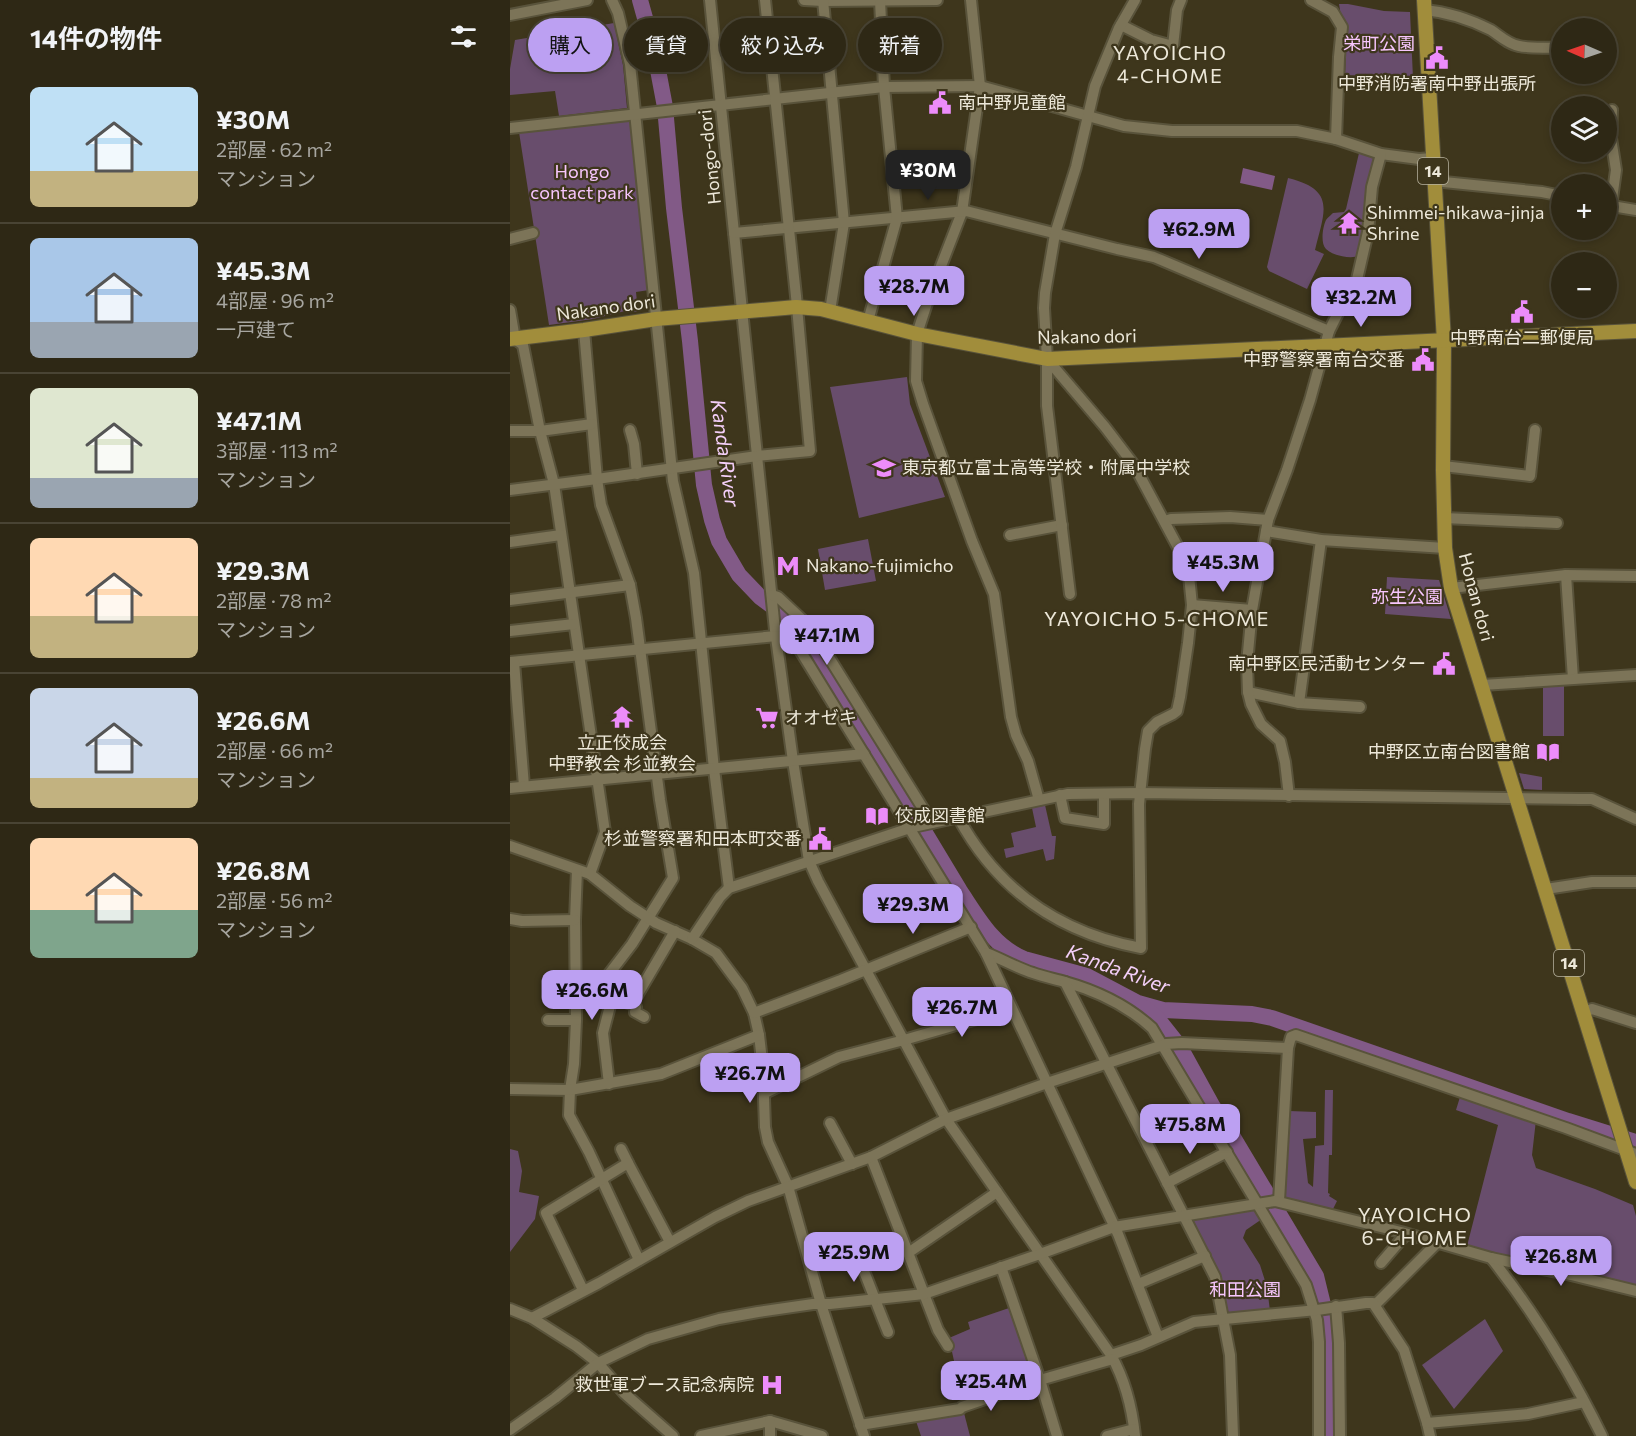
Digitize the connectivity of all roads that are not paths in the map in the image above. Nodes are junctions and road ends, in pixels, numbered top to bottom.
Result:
1 (587, 0) edge
2 (612, 0) edge
3 (710, 0) edge
4 (765, 0) edge
5 (804, 0) edge
6 (880, 0) edge
7 (937, 0) edge
8 (971, 0) edge
9 (1135, 0) edge
10 (1181, 0) edge
11 (1311, 0) edge
12 (823, 1) edge
13 (1424, 5) edge
14 (510, 15) edge
15 (1121, 25) junction
16 (1551, 47) edge
17 (980, 86) junction
18 (884, 87) junction
19 (832, 93) junction
20 (775, 100) junction
21 (721, 106) junction
22 (636, 114) junction
23 (1088, 115) junction
24 (510, 128) edge
25 (1336, 139) junction
26 (1381, 154) junction
27 (1432, 158) junction
28 (1434, 181) junction
29 (1551, 194) edge
30 (1617, 206) edge
31 (1636, 210) edge
32 (962, 212) junction
33 (897, 218) junction
34 (844, 223) junction
35 (789, 228) junction
36 (533, 233) dead end
37 (734, 233) junction
38 (1055, 234) junction
39 (510, 239) edge
40 (796, 307) junction
41 (510, 310) edge
42 (742, 311) junction
43 (830, 311) junction
44 (656, 319) junction
45 (868, 321) junction
46 (1331, 328) junction
47 (584, 330) junction
48 (1636, 331) edge
49 (917, 334) junction
50 (513, 339) edge
51 (1444, 341) junction
52 (1325, 345) junction
53 (1052, 364) junction
54 (592, 424) junction
55 (630, 430) dead end
56 (1535, 430) dead end
57 (510, 431) edge
58 (540, 431) junction
59 (757, 456) junction
60 (1443, 466) junction
61 (672, 468) junction
62 (637, 474) junction
63 (597, 479) junction
64 (554, 484) junction
65 (510, 490) edge
66 (1444, 518) junction
67 (1165, 521) junction
68 (1557, 523) dead end
69 (1062, 525) junction
70 (1267, 526) junction
71 (561, 535) junction
72 (1010, 535) dead end
73 (1322, 540) junction
74 (510, 542) edge
75 (1444, 548) junction
76 (1566, 575) junction
77 (1636, 576) edge
78 (630, 585) junction
79 (1451, 588) junction
80 (570, 593) junction
81 (1070, 594) dead end
82 (772, 596) junction
83 (510, 600) edge
84 (1192, 605) junction
85 (1252, 610) junction
86 (574, 624) junction
87 (510, 631) edge
88 (776, 636) junction
89 (701, 644) junction
90 (640, 650) junction
91 (579, 656) junction
92 (512, 662) edge
93 (1636, 675) edge
94 (1575, 678) junction
95 (1482, 685) junction
96 (1578, 691) dead end
97 (1248, 692) junction
98 (1299, 703) junction
99 (1360, 707) dead end
100 (864, 753) junction
101 (793, 761) junction
102 (714, 769) junction
103 (656, 773) junction
104 (598, 779) junction
105 (524, 786) junction
106 (510, 788) edge
107 (1104, 794) junction
108 (1140, 794) junction
109 (1060, 795) junction
110 (1289, 796) junction
111 (1517, 798) junction
112 (1039, 800) junction
113 (958, 818) junction
114 (1636, 819) edge
115 (931, 823) junction
116 (911, 828) junction
117 (510, 846) edge
118 (809, 861) junction
119 (577, 870) junction
120 (590, 873) junction
121 (1636, 882) edge
122 (729, 888) junction
123 (1546, 889) junction
124 (648, 918) junction
125 (510, 919) edge
126 (575, 920) junction
127 (971, 927) junction
128 (675, 931) junction
129 (692, 939) junction
130 (986, 953) junction
131 (866, 969) junction
132 (1065, 982) junction
133 (634, 999) junction
134 (1011, 1009) junction
135 (1584, 1012) junction
136 (754, 1013) junction
137 (644, 1017) dead end
138 (548, 1020) dead end
139 (576, 1020) junction
140 (1636, 1023) edge
141 (759, 1035) junction
142 (904, 1040) junction
143 (1165, 1045) junction
144 (1288, 1048) junction
145 (1106, 1064) junction
146 (1047, 1083) junction
147 (609, 1084) junction
148 (510, 1089) edge
149 (570, 1090) junction
150 (765, 1093) junction
151 (946, 1119) junction
152 (830, 1123) dead end
153 (621, 1149) dead end
154 (1629, 1150) edge
155 (1227, 1152) junction
156 (871, 1157) junction
157 (627, 1163) junction
158 (852, 1164) junction
159 (602, 1178) junction
160 (1636, 1182) edge
161 (1167, 1183) junction
162 (788, 1186) junction
163 (997, 1192) junction
164 (1277, 1201) junction
165 (1259, 1204) junction
166 (1184, 1216) junction
167 (1114, 1227) junction
168 (1406, 1234) junction
169 (670, 1242) junction
170 (1438, 1242) junction
171 (908, 1253) junction
172 (1040, 1254) junction
173 (1205, 1256) junction
174 (1491, 1258) junction
175 (859, 1259) dead end
176 (639, 1260) junction
177 (1381, 1263) dead end
178 (1001, 1267) junction
179 (1138, 1284) junction
180 (583, 1290) junction
181 (1636, 1292) edge
182 (924, 1294) junction
183 (874, 1299) junction
184 (821, 1304) junction
185 (1375, 1305) junction
186 (1333, 1307) junction
187 (510, 1310) edge
188 (1316, 1310) junction
189 (532, 1318) junction
190 (1224, 1319) junction
191 (888, 1332) dead end
192 (1158, 1337) junction
193 (948, 1346) dead end
194 (1112, 1357) junction
195 (597, 1363) junction
196 (1040, 1380) junction
197 (1584, 1402) junction
198 (770, 1421) junction
199 (1427, 1423) junction
200 (510, 1430) edge
201 (862, 1430) edge
202 (1135, 1432) edge
203 (708, 1435) edge
204 (673, 1436) edge
205 (770, 1436) edge
206 (822, 1436) edge
207 (1057, 1436) edge
208 (1107, 1436) edge
209 (1233, 1436) edge
210 (1319, 1436) edge
211 (1340, 1436) edge
212 (1430, 1436) edge
213 (1602, 1436) edge

1 - 14 street
2 - 22 street
3 - 21 street, Hongo-dori
4 - 20 street
5 - 12 street
6 - 7 street
6 - 12 street
6 - 18 street
8 - 17 street
9 - 15 street
10 - 15 street
11 - 25 street
12 - 19 street
13 - 16 street
13 - 27 main road, Honan dori / 14
15 - 23 street
17 - 18 street
17 - 23 street
17 - 32 street
18 - 19 street
18 - 33 street
19 - 20 street
19 - 34 street
20 - 21 street
20 - 35 street
21 - 22 street
21 - 37 street, Hongo-dori
22 - 24 street
22 - 44 street
23 - 25 street
23 - 38 street
25 - 26 street
26 - 27 street
26 - 46 street
27 - 28 main road, Honan dori / 14
28 - 29 street
28 - 51 main road, Honan dori / 14
30 - 31 street
32 - 33 street
32 - 38 street
32 - 49 street
33 - 34 street
33 - 45 street
34 - 35 street
34 - 43 street
35 - 37 street
35 - 40 street
36 - 39 street
37 - 42 street, Hongo-dori
38 - 46 street
38 - 53 street
40 - 42 main road, Nakano dori
40 - 43 main road, Nakano dori
40 - 59 street
41 - 50 street
42 - 44 main road, Nakano dori
42 - 59 street, Hongo-dori
43 - 45 main road, Nakano dori
44 - 47 main road, Nakano dori
44 - 61 street
45 - 49 main road, Nakano dori
46 - 52 street
47 - 50 main road, Nakano dori
47 - 54 street
48 - 51 main road, Nakano dori
49 - 53 main road, Nakano dori
49 - 112 street
50 - 58 street
51 - 52 main road, Nakano dori
51 - 60 main road, Honan dori / 14
52 - 53 main road, Nakano dori
52 - 70 street
53 - 67 street
53 - 69 street
54 - 58 street
54 - 63 street
55 - 62 street
56 - 60 street
57 - 58 street
58 - 64 street
59 - 61 street
59 - 82 street, Hongo-dori
60 - 66 main road, Honan dori / 14
61 - 62 street
61 - 89 street
62 - 63 street
63 - 64 street
63 - 78 street
64 - 65 street
64 - 71 street
66 - 68 street
66 - 75 main road, Honan dori / 14
67 - 70 street
67 - 84 street
69 - 72 street
69 - 81 street
70 - 73 street
70 - 85 street
71 - 74 street
71 - 80 street
73 - 75 street
73 - 98 street
75 - 79 main road, Honan dori / 14
76 - 77 street
76 - 79 street
76 - 94 street
78 - 80 street
78 - 90 street
79 - 95 main road, Honan dori / 14
80 - 83 street
80 - 86 street
82 - 88 street, Hongo-dori
82 - 115 street
84 - 85 street
84 - 108 street
85 - 97 street
86 - 87 street
86 - 91 street
88 - 89 street
88 - 100 street
88 - 101 street, Hongo-dori
89 - 90 street
89 - 102 street
90 - 91 street
90 - 103 street
91 - 92 street
91 - 104 street
92 - 105 street
93 - 94 street
94 - 95 street
94 - 96 street
95 - 111 main road, Honan dori / 14
97 - 98 street
97 - 110 street
98 - 99 street
100 - 101 street
100 - 116 street
101 - 102 street
101 - 118 street, Hongo-dori
102 - 103 street
102 - 122 street
103 - 104 street
103 - 124 street
104 - 105 street
104 - 120 street
105 - 106 street
107 - 108 street
107 - 109 street
107 - 109 street
108 - 110 street
108 - 113 street
109 - 112 street
110 - 111 street
111 - 114 street
111 - 123 main road, Honan dori / 14
112 - 113 street
113 - 115 street
115 - 116 street
116 - 118 street
116 - 127 street
117 - 119 street
118 - 122 street
118 - 131 street, Hongo-dori
119 - 120 street
119 - 126 street
120 - 124 street
121 - 123 street
122 - 129 street
123 - 135 main road, Honan dori / 14
124 - 128 street
124 - 133 street
125 - 126 street
126 - 139 street
127 - 130 street
127 - 131 street
128 - 129 street
128 - 133 street
129 - 136 street
130 - 132 street
130 - 134 street
131 - 136 street
131 - 142 street, Hongo-dori
132 - 143 street
132 - 145 street
133 - 137 street
133 - 147 street
134 - 142 street
134 - 146 street
135 - 140 street
135 - 154 main road, Honan dori / 14
136 - 141 street
138 - 139 street
139 - 149 street
141 - 147 street
141 - 150 street
142 - 150 street
142 - 151 street, Hongo-dori
143 - 144 street
143 - 145 street
143 - 155 street
144 - 154 street
144 - 164 street
145 - 146 street
145 - 161 street
146 - 151 street
146 - 167 street
147 - 149 street
148 - 149 street
149 - 159 street
150 - 162 street
151 - 156 street
151 - 163 street, Hongo-dori
152 - 158 street
153 - 157 street
154 - 160 main road, 14
155 - 161 street
155 - 165 street
156 - 158 street
156 - 171 street
157 - 159 street
157 - 169 street
158 - 162 street
159 - 176 street
159 - 180 street
161 - 166 street
162 - 169 street
162 - 184 street
163 - 171 street
163 - 172 street, Hongo-dori
164 - 165 street
164 - 168 street
165 - 166 street
165 - 188 street
166 - 167 street
166 - 173 street
167 - 172 street
167 - 179 street
168 - 170 street
168 - 177 street
169 - 176 street
170 - 174 street
170 - 185 street
171 - 182 street
172 - 178 street
172 - 194 street, Hongo-dori
173 - 179 street
173 - 190 street
174 - 181 street
174 - 197 street
175 - 183 street
176 - 180 street
178 - 182 street
178 - 196 street
179 - 192 street
180 - 189 street
182 - 183 street
182 - 193 street
183 - 184 street
183 - 191 street
184 - 195 street
184 - 201 street
185 - 186 street
185 - 199 street
186 - 188 street
186 - 211 street
187 - 189 street
188 - 190 street
188 - 210 street
189 - 195 street
190 - 192 street
190 - 209 street
192 - 194 street
194 - 196 street
194 - 202 street, Hongo-dori
195 - 200 street
195 - 204 street
196 - 201 street
196 - 207 street
197 - 199 street
197 - 213 street
198 - 203 street
198 - 205 street
198 - 206 street
199 - 212 street
202 - 208 street

